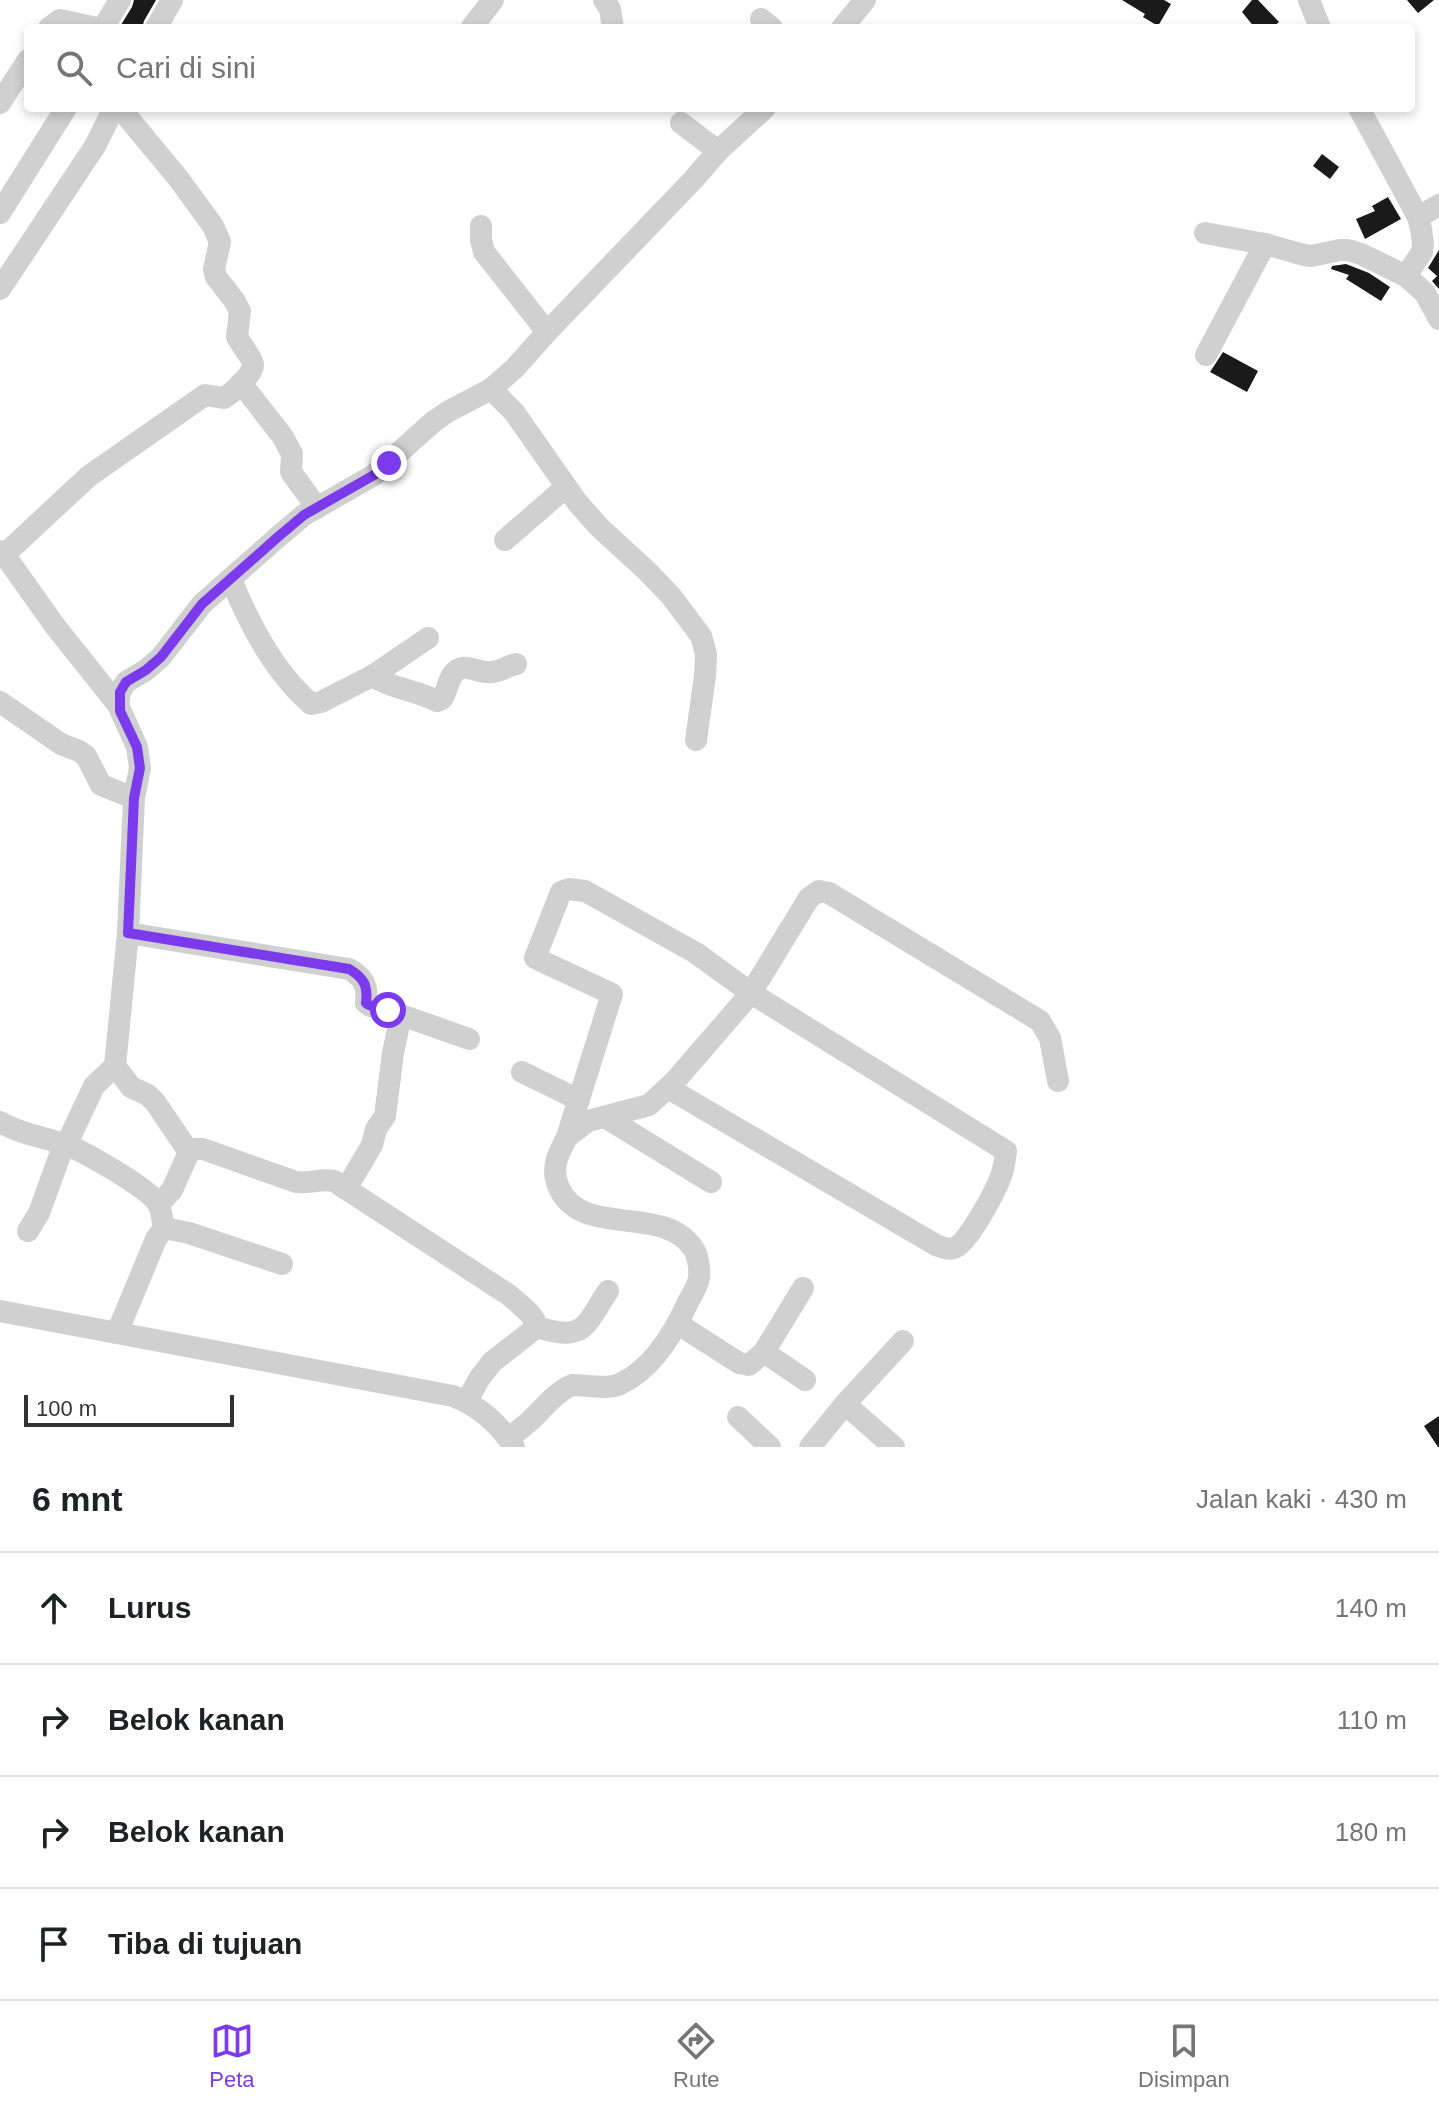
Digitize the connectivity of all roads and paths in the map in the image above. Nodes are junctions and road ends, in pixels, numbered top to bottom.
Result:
1 (120, 0) edge
2 (172, 0) edge
3 (493, 0) edge
4 (604, 0) edge
5 (865, 0) edge
6 (1309, 0) edge
7 (54, 24) edge
8 (80, 24) edge
9 (103, 24) edge
10 (158, 24) edge
11 (474, 24) edge
12 (612, 24) edge
13 (845, 24) edge
14 (1318, 24) edge
15 (24, 66) edge
16 (0, 103) edge
17 (63, 112) edge
18 (115, 112) edge
19 (120, 112) edge
20 (761, 112) edge
21 (1361, 112) edge
22 (681, 123) dead end
23 (718, 151) junction
24 (1439, 205) edge
25 (0, 213) edge
26 (1418, 217) junction
27 (481, 226) dead end
28 (1205, 233) dead end
29 (1265, 244) junction
30 (1406, 276) junction
31 (0, 289) edge
32 (1439, 319) edge
33 (547, 332) junction
34 (1206, 355) dead end
35 (241, 383) junction
36 (491, 389) junction
37 (566, 487) junction
38 (317, 508) junction
39 (505, 540) dead end
40 (2, 553) edge
41 (231, 579) junction
42 (428, 638) dead end
43 (516, 664) dead end
44 (372, 676) junction
45 (0, 702) edge
46 (118, 705) junction
47 (696, 740) dead end
48 (134, 798) junction
49 (128, 933) junction
50 (751, 993) junction
51 (401, 1015) junction
52 (469, 1039) dead end
53 (115, 1066) junction
54 (522, 1072) dead end
55 (1058, 1081) dead end
56 (668, 1088) junction
57 (579, 1100) junction
58 (605, 1117) junction
59 (0, 1122) edge
60 (567, 1137) junction
61 (64, 1144) junction
62 (189, 1152) junction
63 (711, 1182) dead end
64 (346, 1189) junction
65 (159, 1204) junction
66 (164, 1228) junction
67 (28, 1231) dead end
68 (282, 1264) dead end
69 (803, 1288) dead end
70 (608, 1291) dead end
71 (0, 1311) edge
72 (678, 1324) junction
73 (537, 1327) junction
74 (117, 1333) junction
75 (903, 1341) dead end
76 (764, 1352) junction
77 (805, 1380) dead end
78 (467, 1401) junction
79 (845, 1404) junction
80 (738, 1417) dead end
81 (511, 1443) edge
82 (770, 1447) edge
83 (810, 1447) edge
84 (894, 1447) edge

1 - 9 street
2 - 10 street
3 - 11 street
4 - 12 street
5 - 13 street
6 - 14 street
7 - 8 street
15 - 16 street
17 - 25 street
18 - 31 street
19 - 35 street
20 - 23 street
21 - 26 street
22 - 23 street
23 - 33 street
24 - 26 street
26 - 30 street
27 - 33 street
28 - 29 street
29 - 30 street
29 - 34 street
30 - 32 street
33 - 36 street
35 - 38 street
35 - 40 street
36 - 37 street
36 - 38 street
37 - 39 street
37 - 47 street
38 - 41 street
40 - 46 street
41 - 44 street
41 - 46 street
42 - 44 street
43 - 44 street
45 - 48 street
46 - 48 street
48 - 49 street
49 - 51 street
49 - 53 street
50 - 55 street
50 - 56 street
50 - 56 street
50 - 57 street
51 - 52 street
51 - 64 street
53 - 61 street
53 - 62 street
54 - 57 street
56 - 58 street
57 - 60 street
58 - 60 street
58 - 63 street
59 - 61 street
60 - 72 street
61 - 65 street
61 - 67 street
62 - 64 street
62 - 65 street
64 - 73 street
65 - 66 street
66 - 68 street
66 - 74 street
69 - 76 street
70 - 73 street
71 - 74 street
72 - 76 street
72 - 81 street
73 - 78 street
74 - 78 street
75 - 79 street
76 - 77 street
78 - 81 street
79 - 83 street
79 - 84 street
80 - 82 street

